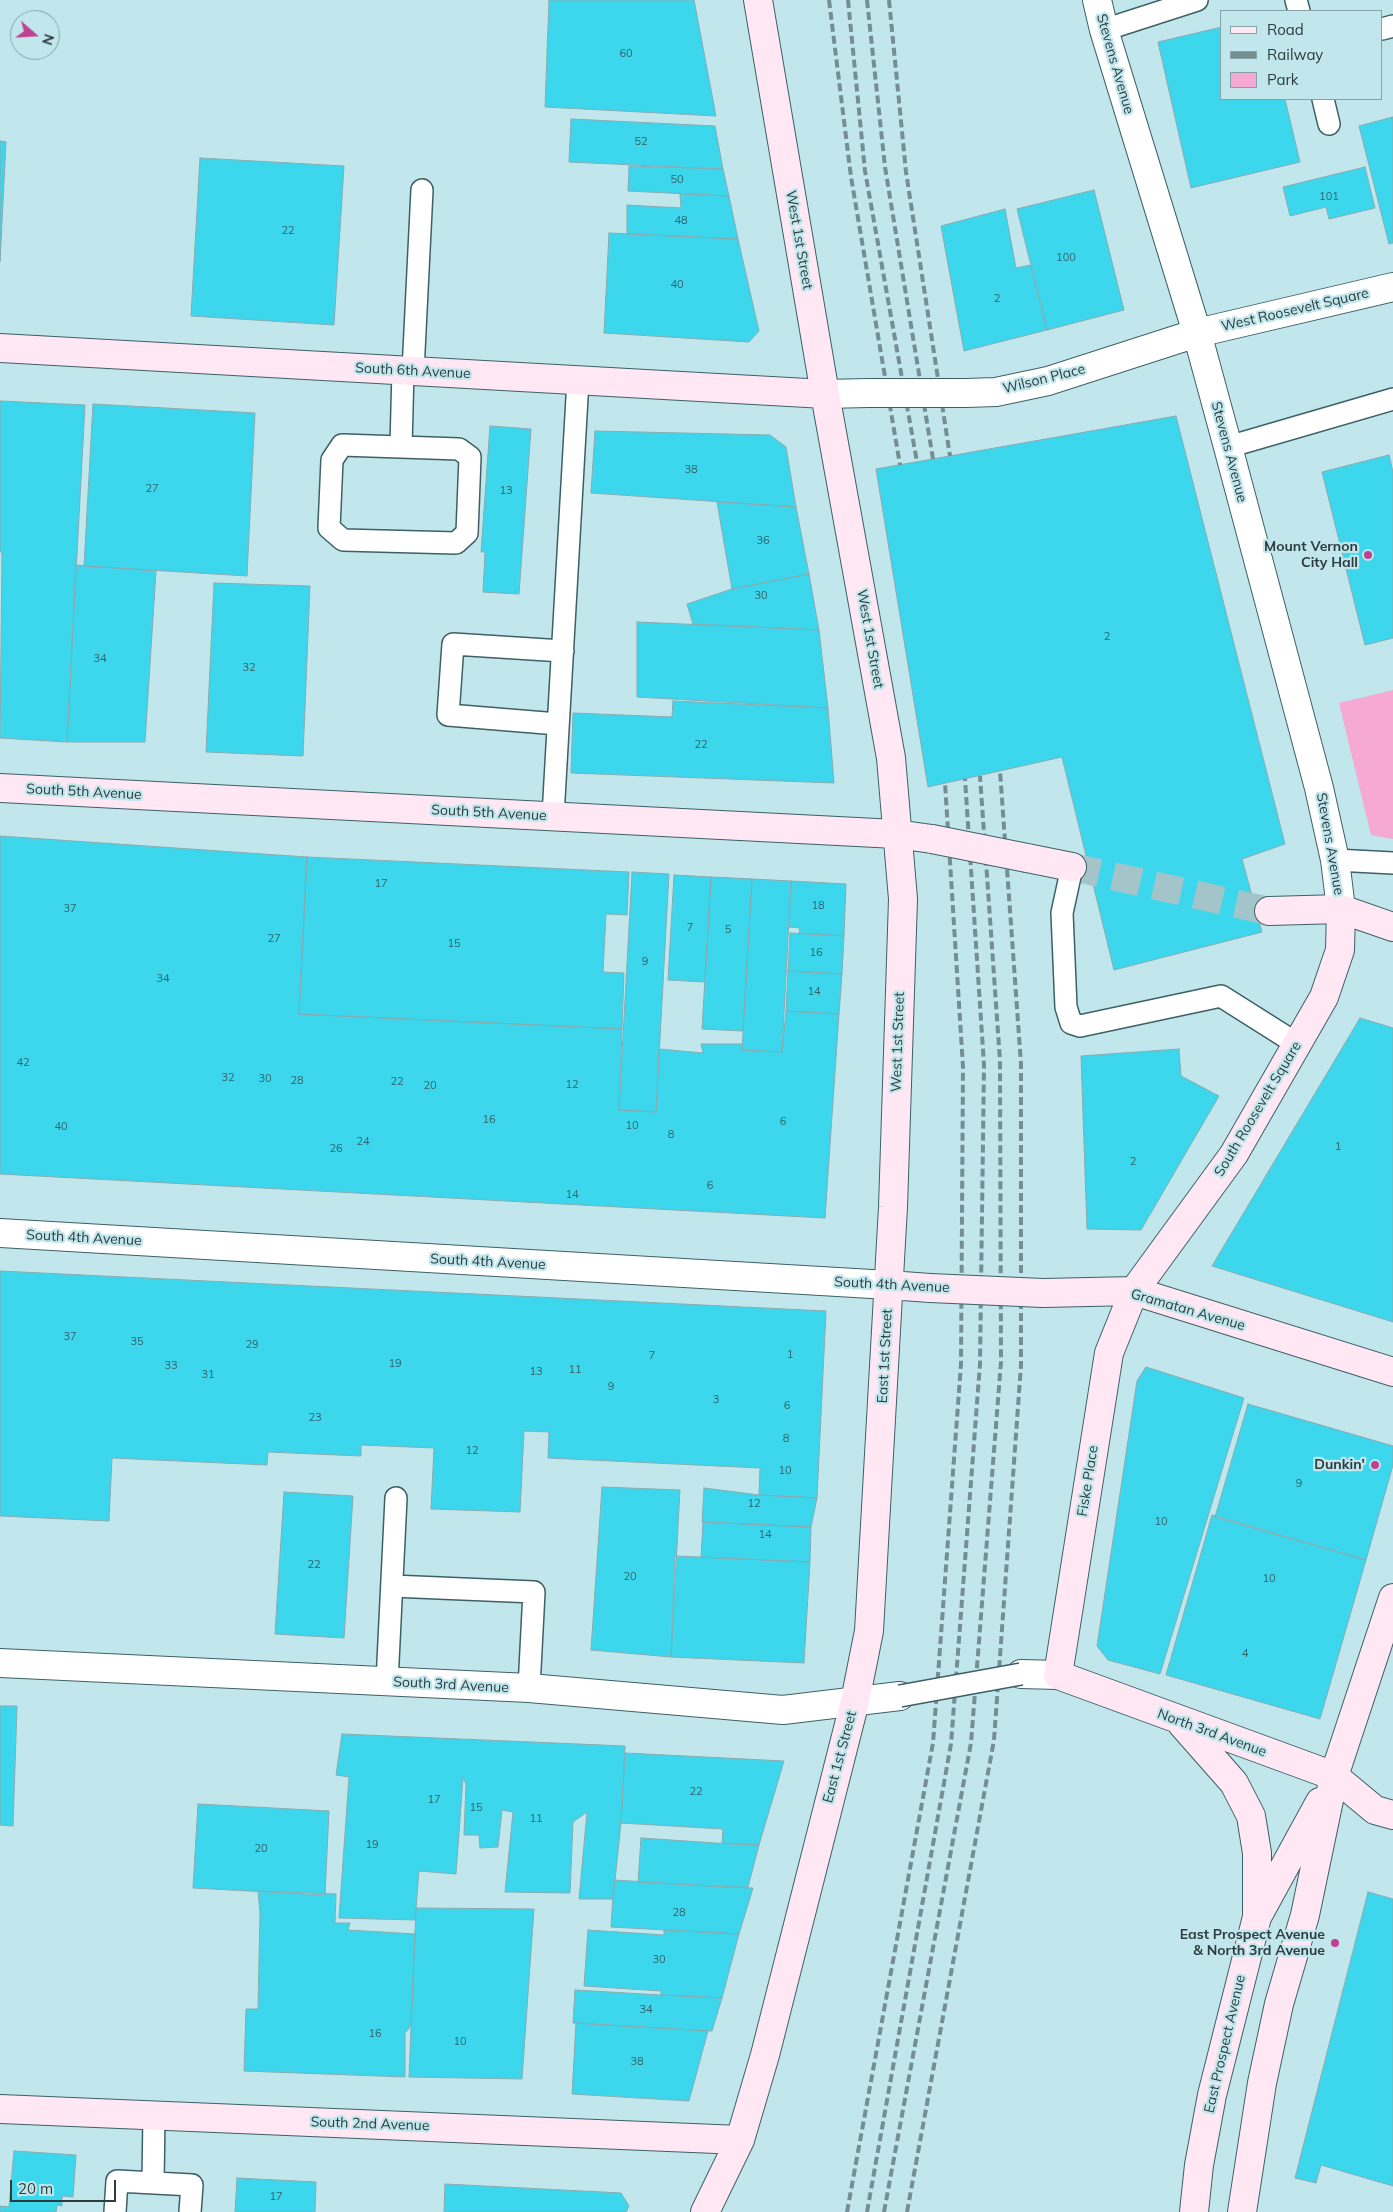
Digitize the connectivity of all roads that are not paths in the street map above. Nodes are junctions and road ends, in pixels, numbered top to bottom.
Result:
1 (758, 0) edge
2 (1097, 0) edge
3 (1197, 0) edge
4 (1104, 30) junction
5 (1323, 100) edge
6 (1329, 124) dead end
7 (422, 190) dead end
8 (1393, 288) edge
9 (1197, 333) junction
10 (0, 348) edge
11 (408, 371) junction
12 (578, 380) junction
13 (825, 394) junction
14 (1393, 399) edge
15 (401, 447) junction
16 (1228, 447) junction
17 (563, 651) junction
18 (558, 724) junction
19 (0, 788) edge
20 (553, 816) junction
21 (896, 834) junction
22 (1335, 860) junction
23 (1393, 863) edge
24 (1072, 867) joint
25 (1342, 909) junction
26 (1269, 911) tunnel mouth
27 (1393, 926) edge
28 (1297, 1044) junction
29 (0, 1233) edge
30 (889, 1285) junction
31 (976, 1290) joint
32 (1134, 1291) junction
33 (1393, 1372) edge
34 (396, 1498) dead end
35 (392, 1586) junction
36 (1393, 1598) edge
37 (0, 1663) edge
38 (1021, 1674) joint
39 (1058, 1675) junction
40 (387, 1682) junction
41 (529, 1688) junction
42 (900, 1696) joint
43 (855, 1701) junction
44 (1179, 1720) junction
45 (1334, 1776) junction
46 (1393, 1815) edge
47 (1257, 1918) junction
48 (0, 2109) edge
49 (154, 2115) junction
50 (740, 2140) junction
51 (153, 2183) junction
52 (115, 2212) edge
53 (190, 2212) edge
54 (705, 2212) edge
55 (1194, 2212) edge
56 (1242, 2212) edge

1 - 13 street, West 1st Street
2 - 4 street, Stevens Avenue
3 - 4 lane
4 - 9 street, Stevens Avenue
5 - 6 lane
7 - 11 lane
8 - 9 street, West Roosevelt Square
9 - 13 street, Wilson Place, bridge
9 - 16 street, Stevens Avenue
10 - 11 street, South 6th Avenue
11 - 12 street, South 6th Avenue
11 - 15 lane
12 - 13 street, South 6th Avenue
12 - 17 lane
13 - 21 street, West 1st Street
14 - 16 lane
15 - 15 lane
16 - 22 street, Stevens Avenue
17 - 18 lane
17 - 18 lane
18 - 20 lane
19 - 20 street, South 5th Avenue
20 - 21 street, South 5th Avenue
21 - 24 street, South 5th Avenue, bridge
21 - 30 street, West 1st Street
22 - 23 lane
22 - 25 street, Stevens Avenue
24 - 28 lane
25 - 26 street
25 - 27 street
25 - 28 street, South Roosevelt Square
28 - 32 street, South Roosevelt Square
29 - 30 street, South 4th Avenue
30 - 31 street, South 4th Avenue, bridge
30 - 43 street, East 1st Street
31 - 32 street, Gramatan Avenue, bridge
32 - 33 street, Gramatan Avenue
32 - 39 street, Fiske Place
34 - 35 lane
35 - 40 lane
35 - 41 lane
36 - 45 street, East Prospect Avenue
37 - 40 street, South 3rd Avenue
38 - 39 street, North 3rd Avenue
38 - 42 lane, bridge
39 - 44 street, North 3rd Avenue
40 - 41 street, South 3rd Avenue
41 - 43 street, South 3rd Avenue
42 - 43 street, South 3rd Avenue
43 - 50 street, East 1st Street
44 - 45 street, North 3rd Avenue
44 - 47 street
45 - 46 street, North 3rd Avenue
45 - 47 street, East Prospect Avenue
45 - 56 street, East Prospect Avenue
47 - 55 street, East Prospect Avenue
48 - 49 street, South 2nd Avenue
49 - 50 street, South 2nd Avenue
49 - 51 lane
50 - 54 street, East 1st Street
51 - 52 lane
51 - 53 lane

